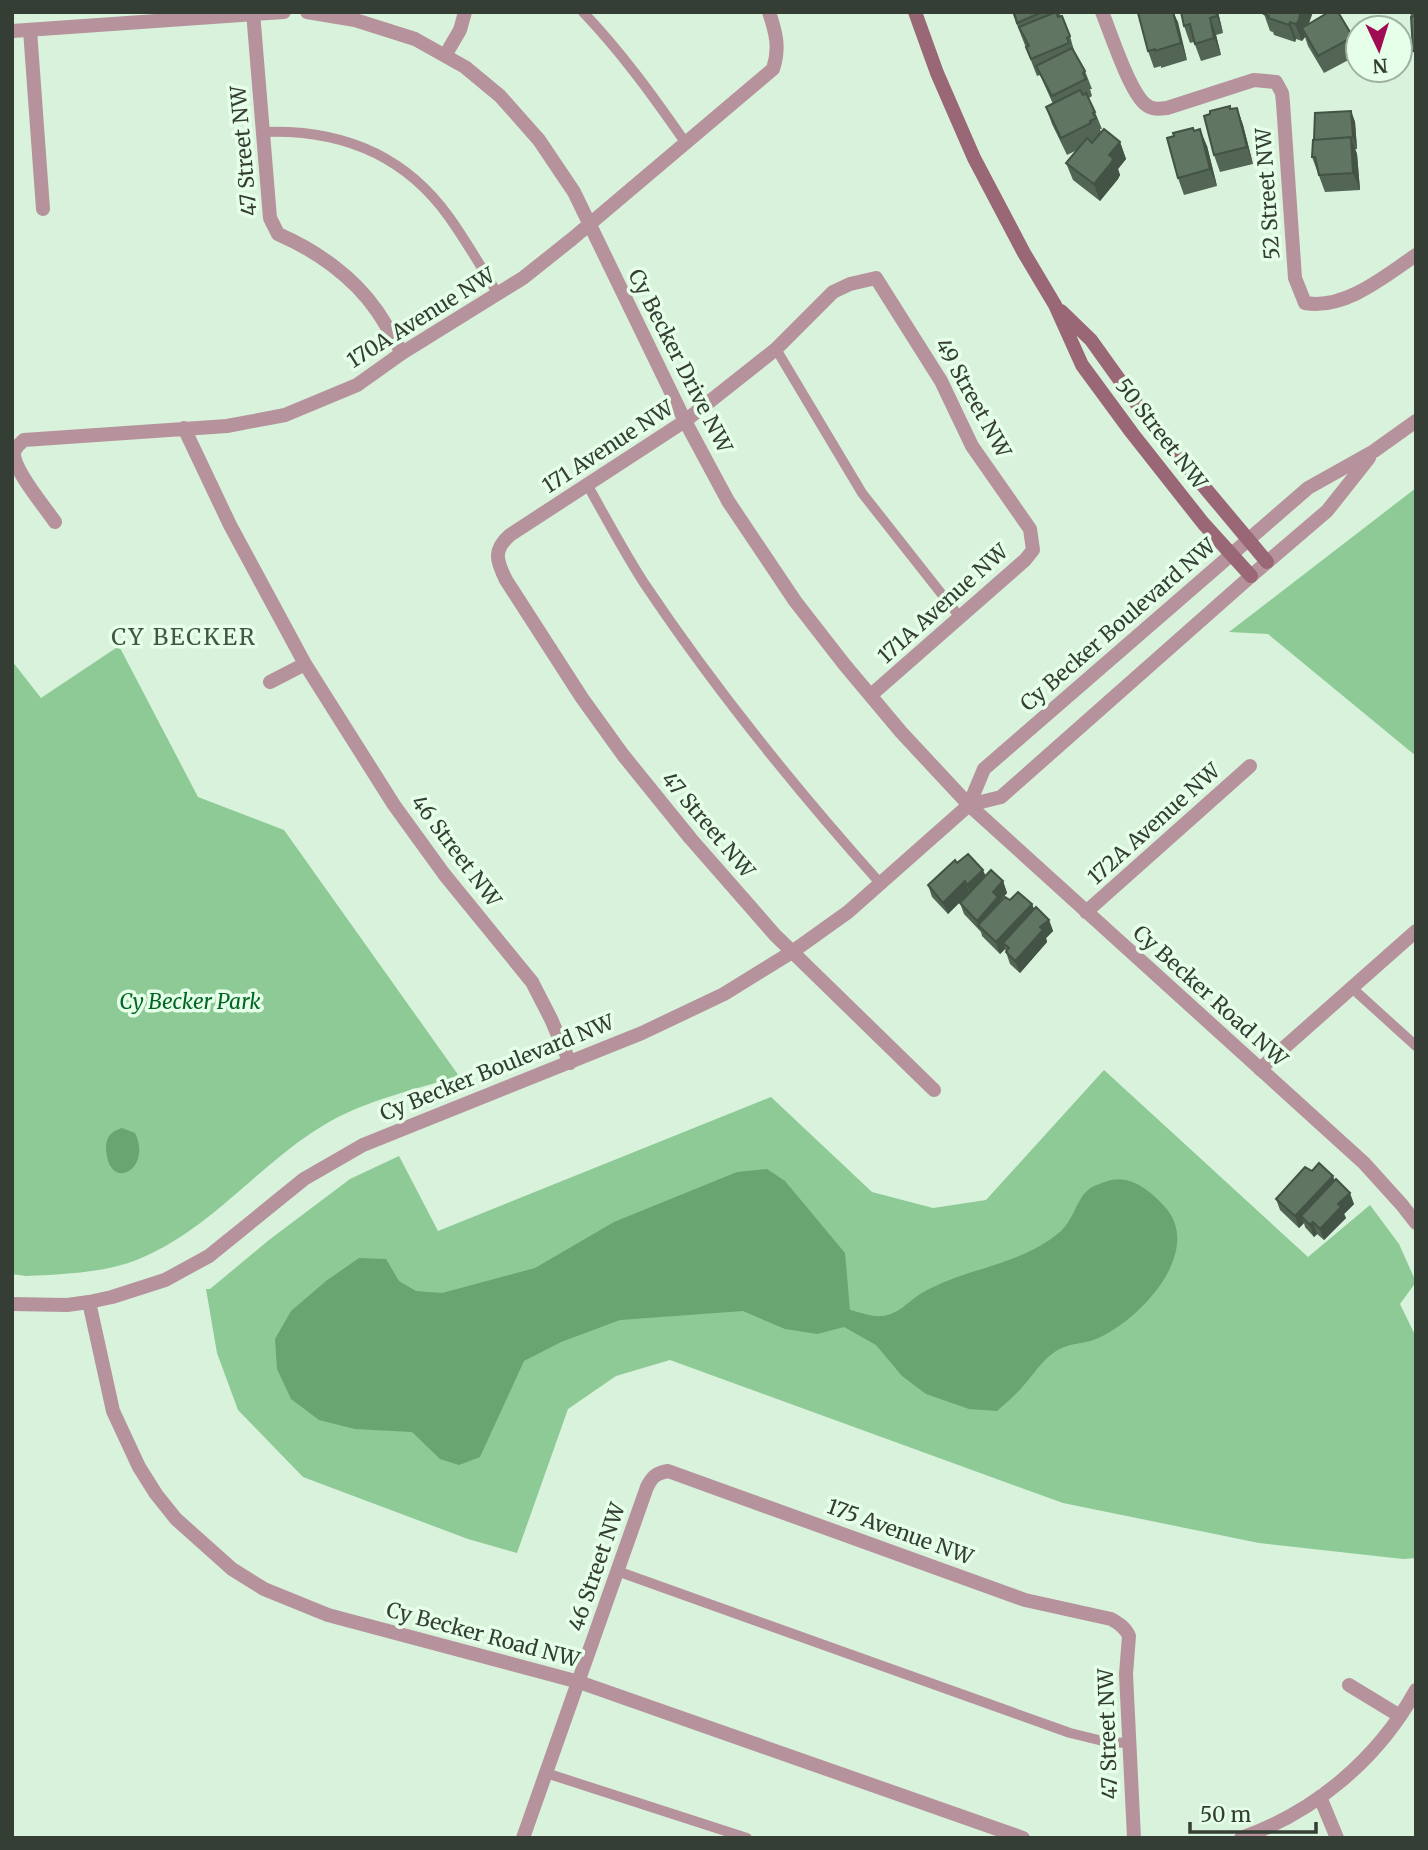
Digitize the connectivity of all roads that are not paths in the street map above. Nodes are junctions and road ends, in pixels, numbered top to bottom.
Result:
1 (284, 12) edge
2 (307, 12) edge
3 (465, 12) edge
4 (583, 12) edge
5 (769, 12) edge
6 (915, 12) edge
7 (1102, 12) edge
8 (253, 13) edge
9 (30, 30) junction
10 (12, 31) edge
11 (446, 54) junction
12 (263, 132) junction
13 (685, 142) junction
14 (43, 209) dead end
15 (589, 224) junction
16 (1414, 259) edge
17 (876, 278) joint
18 (498, 295) junction
19 (1055, 305) junction
20 (776, 349) junction
21 (402, 353) junction
22 (685, 421) junction
23 (1416, 421) edge
24 (184, 428) junction
25 (1374, 451) junction
26 (14, 454) edge
27 (588, 486) junction
28 (55, 522) dead end
29 (1033, 539) joint
30 (1248, 540) junction
31 (497, 552) joint
32 (1231, 555) junction
33 (1267, 562) junction
34 (1251, 576) junction
35 (959, 616) junction
36 (305, 664) junction
37 (270, 682) dead end
38 (871, 695) junction
39 (1251, 766) dead end
40 (970, 805) junction
41 (880, 883) junction
42 (1086, 912) junction
43 (1416, 931) edge
44 (792, 952) junction
45 (1352, 988) junction
46 (1416, 1046) edge
47 (570, 1063) junction
48 (1260, 1069) junction
49 (934, 1090) dead end
50 (1415, 1222) edge
51 (89, 1302) junction
52 (12, 1304) edge
53 (659, 1473) joint
54 (617, 1571) junction
55 (1126, 1630) joint
56 (579, 1682) junction
57 (1349, 1685) dead end
58 (1416, 1690) edge
59 (1400, 1716) junction
60 (1128, 1743) junction
61 (546, 1773) junction
62 (1320, 1797) junction
63 (523, 1838) edge
64 (747, 1838) edge
65 (1023, 1838) edge
66 (1134, 1838) edge
67 (1241, 1838) edge
68 (1338, 1838) edge

1 - 8 street
2 - 11 street, Cy Becker Drive NW
3 - 11 street
4 - 13 lane
5 - 13 street, 170A Avenue NW
6 - 19 main road, 50 Street NW
7 - 16 street, 52 Street NW
8 - 9 street
8 - 12 street, 47 Street NW
9 - 10 street
9 - 14 street
11 - 15 street, Cy Becker Drive NW
12 - 18 lane
12 - 21 street, 47 Street NW
13 - 15 street, 170A Avenue NW
15 - 18 street, 170A Avenue NW
15 - 22 street, Cy Becker Drive NW
17 - 20 street, 171 Avenue NW
17 - 29 street, 49 Street NW
18 - 21 street, 170A Avenue NW
19 - 30 main road, 50 Street NW
19 - 32 main road, 50 Street NW
20 - 22 street, 171 Avenue NW
20 - 35 lane
21 - 24 street, 170A Avenue NW
22 - 27 street, 171 Avenue NW
22 - 38 street, Cy Becker Drive NW
23 - 25 street
24 - 26 street, 170A Avenue NW
24 - 36 street, 46 Street NW
25 - 30 street, Cy Becker Boulevard NW
25 - 33 street, Cy Becker Boulevard NW
26 - 28 street
27 - 31 street, 171 Avenue NW
27 - 41 lane
29 - 35 street, 171A Avenue NW
30 - 32 street, Cy Becker Boulevard NW
30 - 33 main road, 50 Street NW
31 - 44 street, 47 Street NW
32 - 34 main road, 50 Street NW
32 - 40 street, Cy Becker Boulevard NW
33 - 34 street, Cy Becker Boulevard NW
34 - 40 street, Cy Becker Boulevard NW
35 - 38 street, 171A Avenue NW
36 - 37 street
36 - 47 street, 46 Street NW
38 - 40 street, Cy Becker Drive NW
39 - 42 street, 172A Avenue NW
40 - 41 street, Cy Becker Boulevard NW
40 - 42 street, Cy Becker Road NW
41 - 44 street, Cy Becker Boulevard NW
42 - 48 street, Cy Becker Road NW
43 - 45 street
44 - 47 street, Cy Becker Boulevard NW
44 - 49 street, 47 Street NW
45 - 46 lane
45 - 48 street
47 - 51 street, Cy Becker Boulevard NW
48 - 50 street, Cy Becker Road NW
51 - 52 street, Cy Becker Boulevard NW
51 - 56 street, Cy Becker Road NW
53 - 54 street, 46 Street NW
53 - 55 street, 175 Avenue NW
54 - 56 street, 46 Street NW
54 - 60 lane
55 - 60 street, 47 Street NW
56 - 61 street, 46 Street NW
56 - 65 street, Cy Becker Road NW
57 - 59 street
58 - 59 street
59 - 62 street
60 - 66 street, 47 Street NW
61 - 63 street, 46 Street NW
61 - 64 lane
62 - 67 street
62 - 68 street

